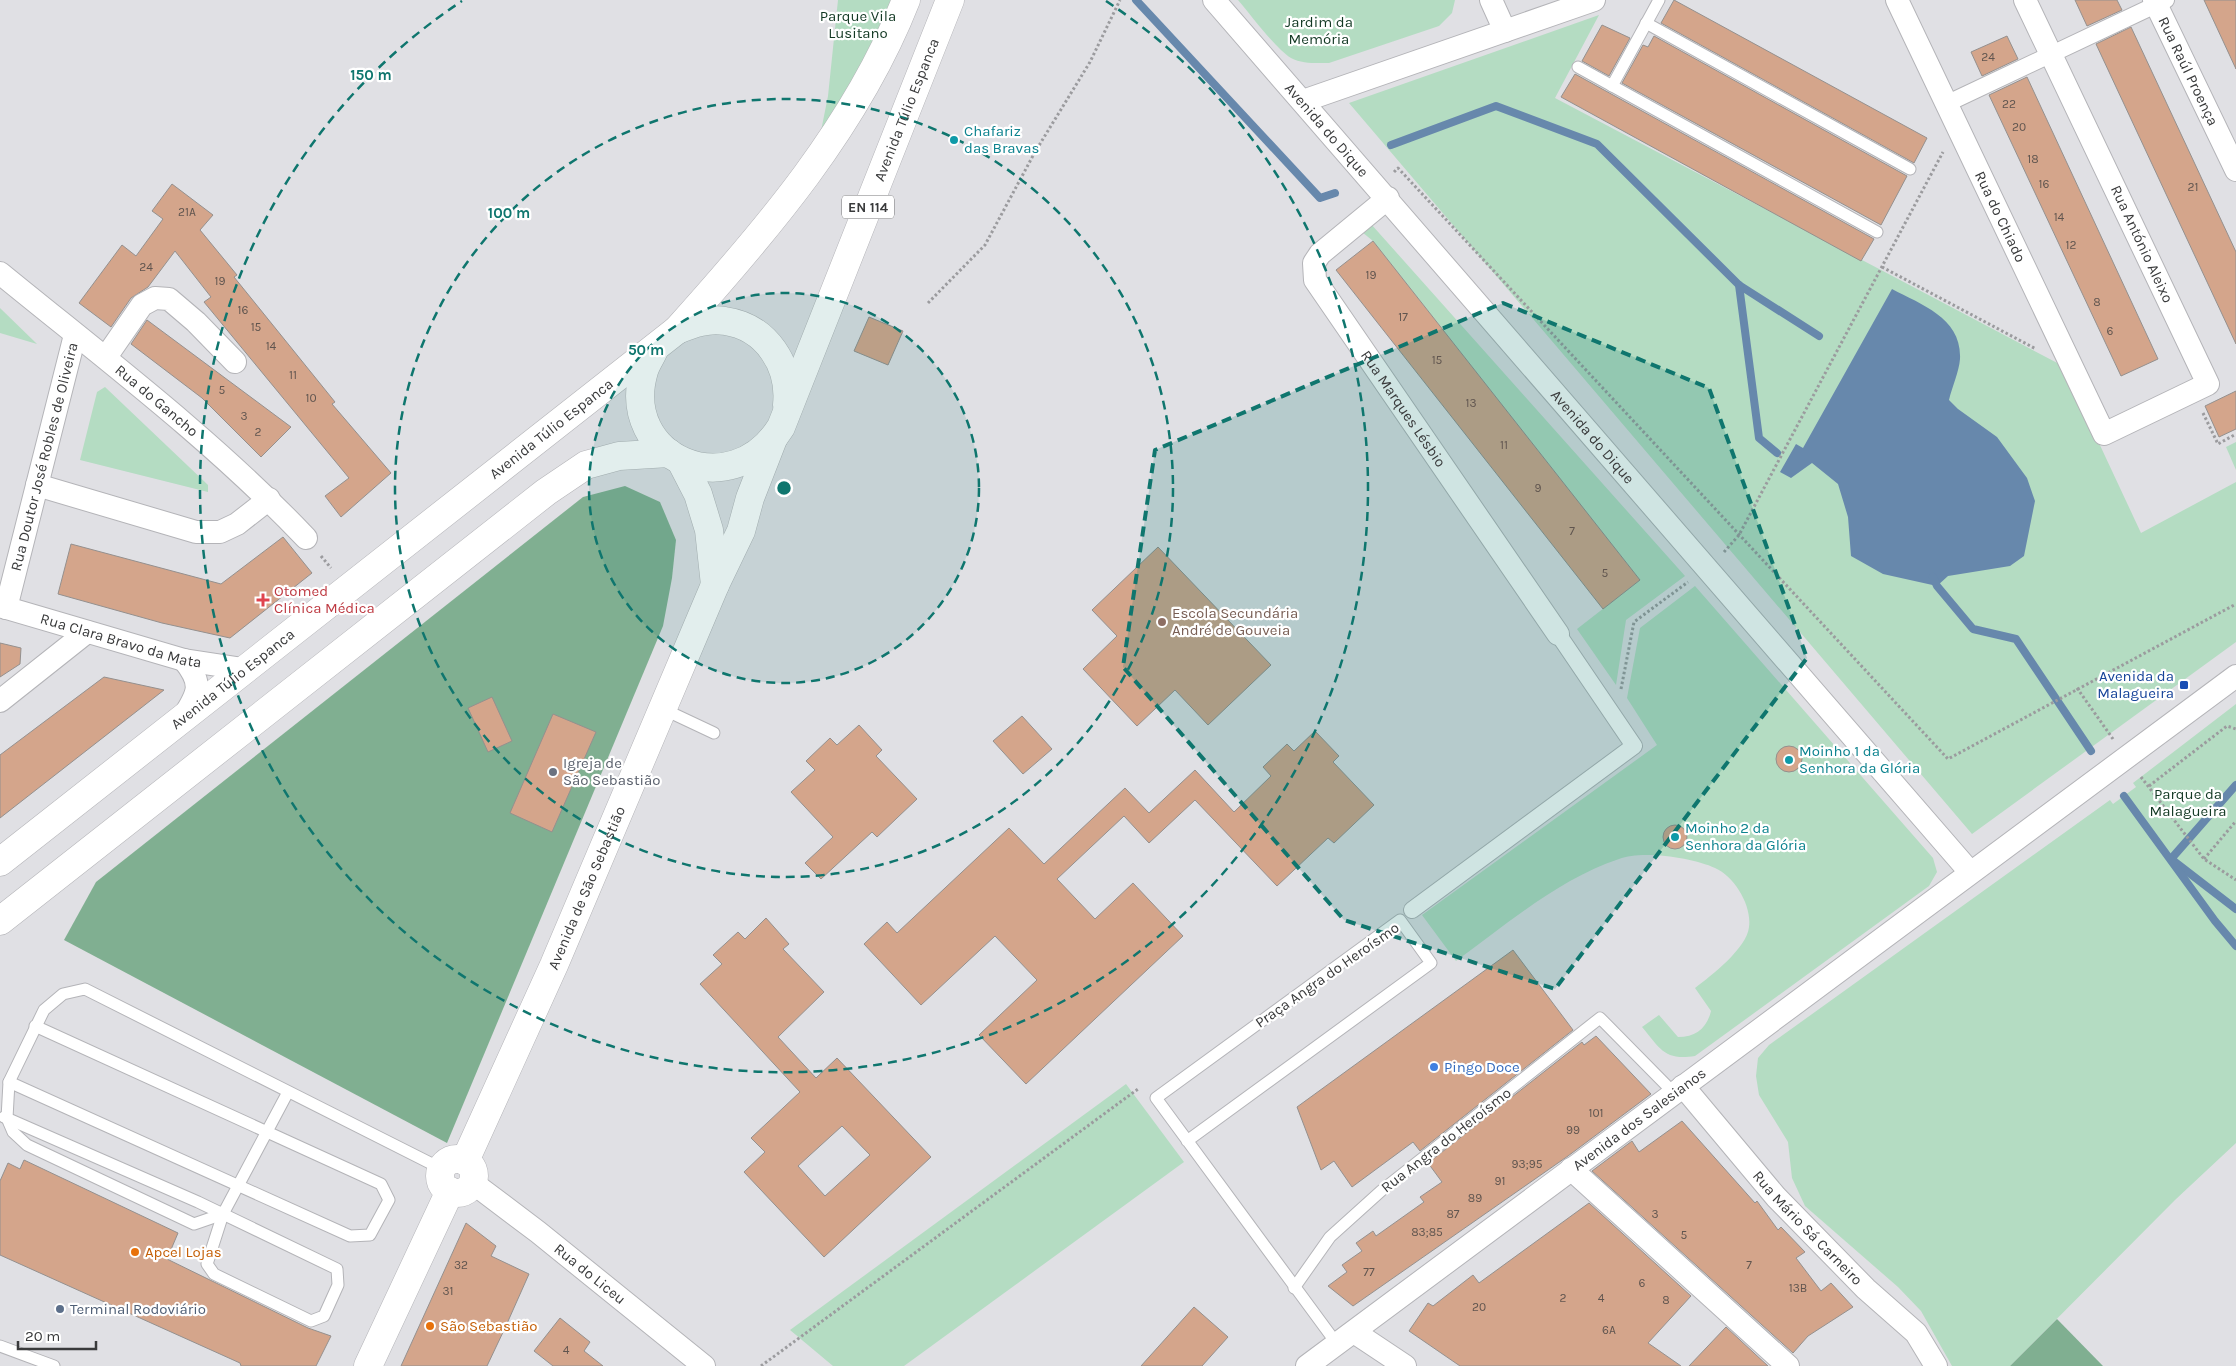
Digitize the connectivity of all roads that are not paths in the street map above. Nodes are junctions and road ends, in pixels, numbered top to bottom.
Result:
1 (906, 0) edge
2 (950, 0) edge
3 (1214, 0) edge
4 (1491, 0) edge
5 (1594, 0) edge
6 (1659, 0) edge
7 (1897, 0) edge
8 (2026, 0) edge
9 (2159, 2) edge
10 (1646, 23) junction
11 (1505, 31) junction
12 (2051, 54) junction
13 (1578, 68) dead end
14 (1612, 86) junction
15 (1303, 101) junction
16 (1946, 104) junction
17 (1910, 169) dead end
18 (2236, 170) edge
19 (1388, 198) junction
20 (1877, 232) dead end
21 (0, 273) edge
22 (677, 330) junction
23 (75, 335) junction
24 (655, 349) junction
25 (106, 357) junction
26 (235, 362) dead end
27 (786, 413) junction
28 (2104, 434) joint
29 (773, 439) junction
30 (675, 457) junction
31 (37, 485) junction
32 (269, 499) junction
33 (306, 538) road end
34 (715, 585) junction
35 (3, 607) edge
36 (87, 632) junction
37 (1558, 634) joint
38 (184, 660) junction
39 (243, 669) junction
40 (2236, 676) edge
41 (0, 701) edge
42 (663, 709) junction
43 (184, 716) junction
44 (714, 733) dead end
45 (0, 862) edge
46 (1970, 872) junction
47 (1412, 910) dead end
48 (0, 921) edge
49 (35, 1026) junction
50 (9, 1082) junction
51 (1678, 1090) junction
52 (288, 1092) junction
53 (4, 1116) edge
54 (267, 1132) junction
55 (1187, 1141) junction
56 (1571, 1169) junction
57 (457, 1176) junction
58 (239, 1184) junction
59 (223, 1214) junction
60 (1294, 1288) junction
61 (1345, 1338) junction
62 (0, 1346) edge
63 (54, 1366) edge
64 (368, 1366) edge
65 (704, 1366) edge
66 (1307, 1366) edge
67 (1405, 1366) edge
68 (1788, 1366) edge
69 (1936, 1366) edge

1 - 22 main road, Avenida Túlio Espanca
2 - 27 main road, Avenida Túlio Espanca / EN 114
3 - 15 street, Avenida do Dique
4 - 11 street
5 - 11 street
6 - 10 lane
7 - 16 street, Rua do Chiado
8 - 12 street, Rua António Aleixo
9 - 12 street
9 - 18 street, Rua Raúl Proença
10 - 14 lane
10 - 17 lane
11 - 15 street
12 - 16 street
12 - 28 street, Rua António Aleixo
13 - 14 lane
14 - 20 lane
15 - 19 street, Avenida do Dique
16 - 28 street, Rua do Chiado
19 - 37 street, Rua Marques Lésbio
19 - 46 street, Avenida do Dique
21 - 23 street, Rua do Gancho
22 - 24 main road, Avenida Túlio Espanca
22 - 27 main road, Avenida Túlio Espanca
23 - 25 street, Rua do Gancho
23 - 31 street, Rua Doutor José Robles de Oliveira
24 - 30 main road, Avenida Túlio Espanca
24 - 39 main road, Avenida Túlio Espanca
25 - 26 street
25 - 32 street, Rua do Gancho
27 - 29 main road, Avenida Túlio Espanca
29 - 30 main road, Avenida Túlio Espanca
29 - 34 main road, Avenida de São Sebastião
30 - 34 main road, Avenida de São Sebastião
30 - 48 main road, Avenida Túlio Espanca
31 - 32 street
31 - 35 street, Rua Doutor José Robles de Oliveira
32 - 33 street, Rua do Gancho
34 - 42 main road, Avenida de São Sebastião
35 - 36 street, Rua Clara Bravo da Mata
36 - 38 street, Rua Clara Bravo da Mata
36 - 41 street
37 - 47 street
38 - 39 street, Rua Clara Bravo da Mata
38 - 43 street
39 - 43 main road, Avenida Túlio Espanca
40 - 46 street
42 - 44 lane
42 - 57 main road, Avenida de São Sebastião
43 - 45 main road, Avenida Túlio Espanca
46 - 51 street, Avenida dos Salesianos
49 - 50 lane
49 - 52 lane
49 - 54 lane
50 - 53 lane
50 - 58 lane
51 - 56 street, Avenida dos Salesianos
51 - 60 lane, Rua Angra do Heroísmo
51 - 69 street, Rua Mário Sá Carneiro
52 - 54 lane
52 - 57 lane
53 - 59 lane
53 - 59 lane
54 - 58 lane
54 - 58 lane
55 - 55 lane, Praça Angra do Heroísmo
55 - 60 lane
56 - 61 street, Avenida dos Salesianos
56 - 68 street
57 - 64 main road, Avenida de São Sebastião
57 - 65 street, Rua do Liceu
58 - 59 lane
59 - 59 lane
60 - 61 lane
61 - 66 street, Avenida dos Salesianos
61 - 67 street
62 - 63 lane

